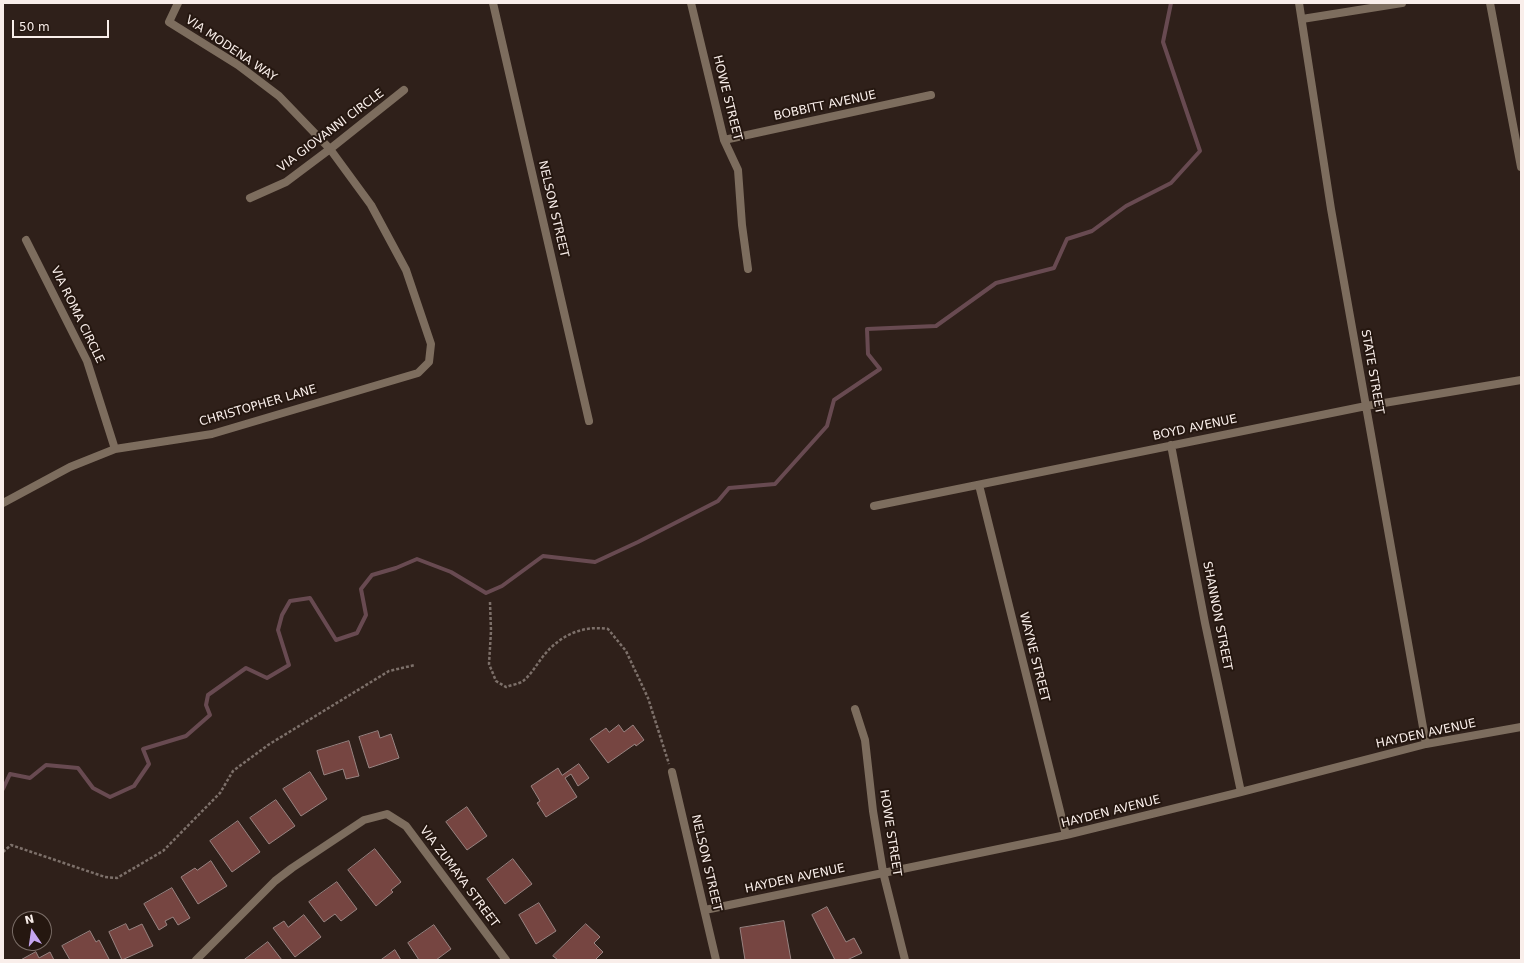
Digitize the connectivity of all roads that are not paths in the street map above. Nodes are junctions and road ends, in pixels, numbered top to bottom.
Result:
1 (178, 3) edge
2 (493, 3) edge
3 (691, 3) edge
4 (1299, 3) edge
5 (1402, 3) edge
6 (1490, 3) edge
7 (1302, 19) junction
8 (404, 90) dead end
9 (931, 95) dead end
10 (724, 140) junction
11 (330, 149) junction
12 (1521, 167) edge
13 (250, 198) dead end
14 (26, 240) dead end
15 (748, 269) dead end
16 (429, 362) joint
17 (1521, 380) edge
18 (1366, 406) junction
19 (589, 420) dead end
20 (1171, 445) junction
21 (115, 449) junction
22 (979, 485) junction
23 (3, 503) edge
24 (874, 506) dead end
25 (855, 709) dead end
26 (1521, 727) edge
27 (1426, 744) junction
28 (672, 772) road end
29 (1241, 792) junction
30 (1066, 835) junction
31 (883, 872) junction
32 (705, 910) junction
33 (196, 960) edge
34 (506, 960) edge
35 (716, 960) edge
36 (905, 960) edge

1 - 11 street, VIA MODENA WAY
2 - 19 street, NELSON STREET
3 - 10 street, HOWE STREET
4 - 7 street, STATE STREET
5 - 7 street
6 - 12 street
7 - 18 street, STATE STREET
8 - 11 street, VIA GIOVANNI CIRCLE
9 - 10 street, BOBBITT AVENUE
10 - 15 street, HOWE STREET
11 - 13 street, VIA GIOVANNI CIRCLE
11 - 16 street, VIA MODENA WAY
14 - 21 street, VIA ROMA CIRCLE
16 - 21 street, CHRISTOPHER LANE
17 - 18 street, BOYD AVENUE
18 - 20 street, BOYD AVENUE
18 - 27 street, STATE STREET
20 - 22 street, BOYD AVENUE
20 - 29 street, SHANNON STREET
21 - 23 street, CHRISTOPHER LANE
22 - 24 street, BOYD AVENUE
22 - 30 street, WAYNE STREET
25 - 31 street, HOWE STREET
26 - 27 street, HAYDEN AVENUE
27 - 29 street, HAYDEN AVENUE
28 - 32 street, NELSON STREET
29 - 30 street, HAYDEN AVENUE
30 - 31 street, HAYDEN AVENUE
31 - 32 street, HAYDEN AVENUE
31 - 36 street, HOWE STREET
32 - 35 street, NELSON STREET
33 - 34 street, VIA ZUMAYA STREET

